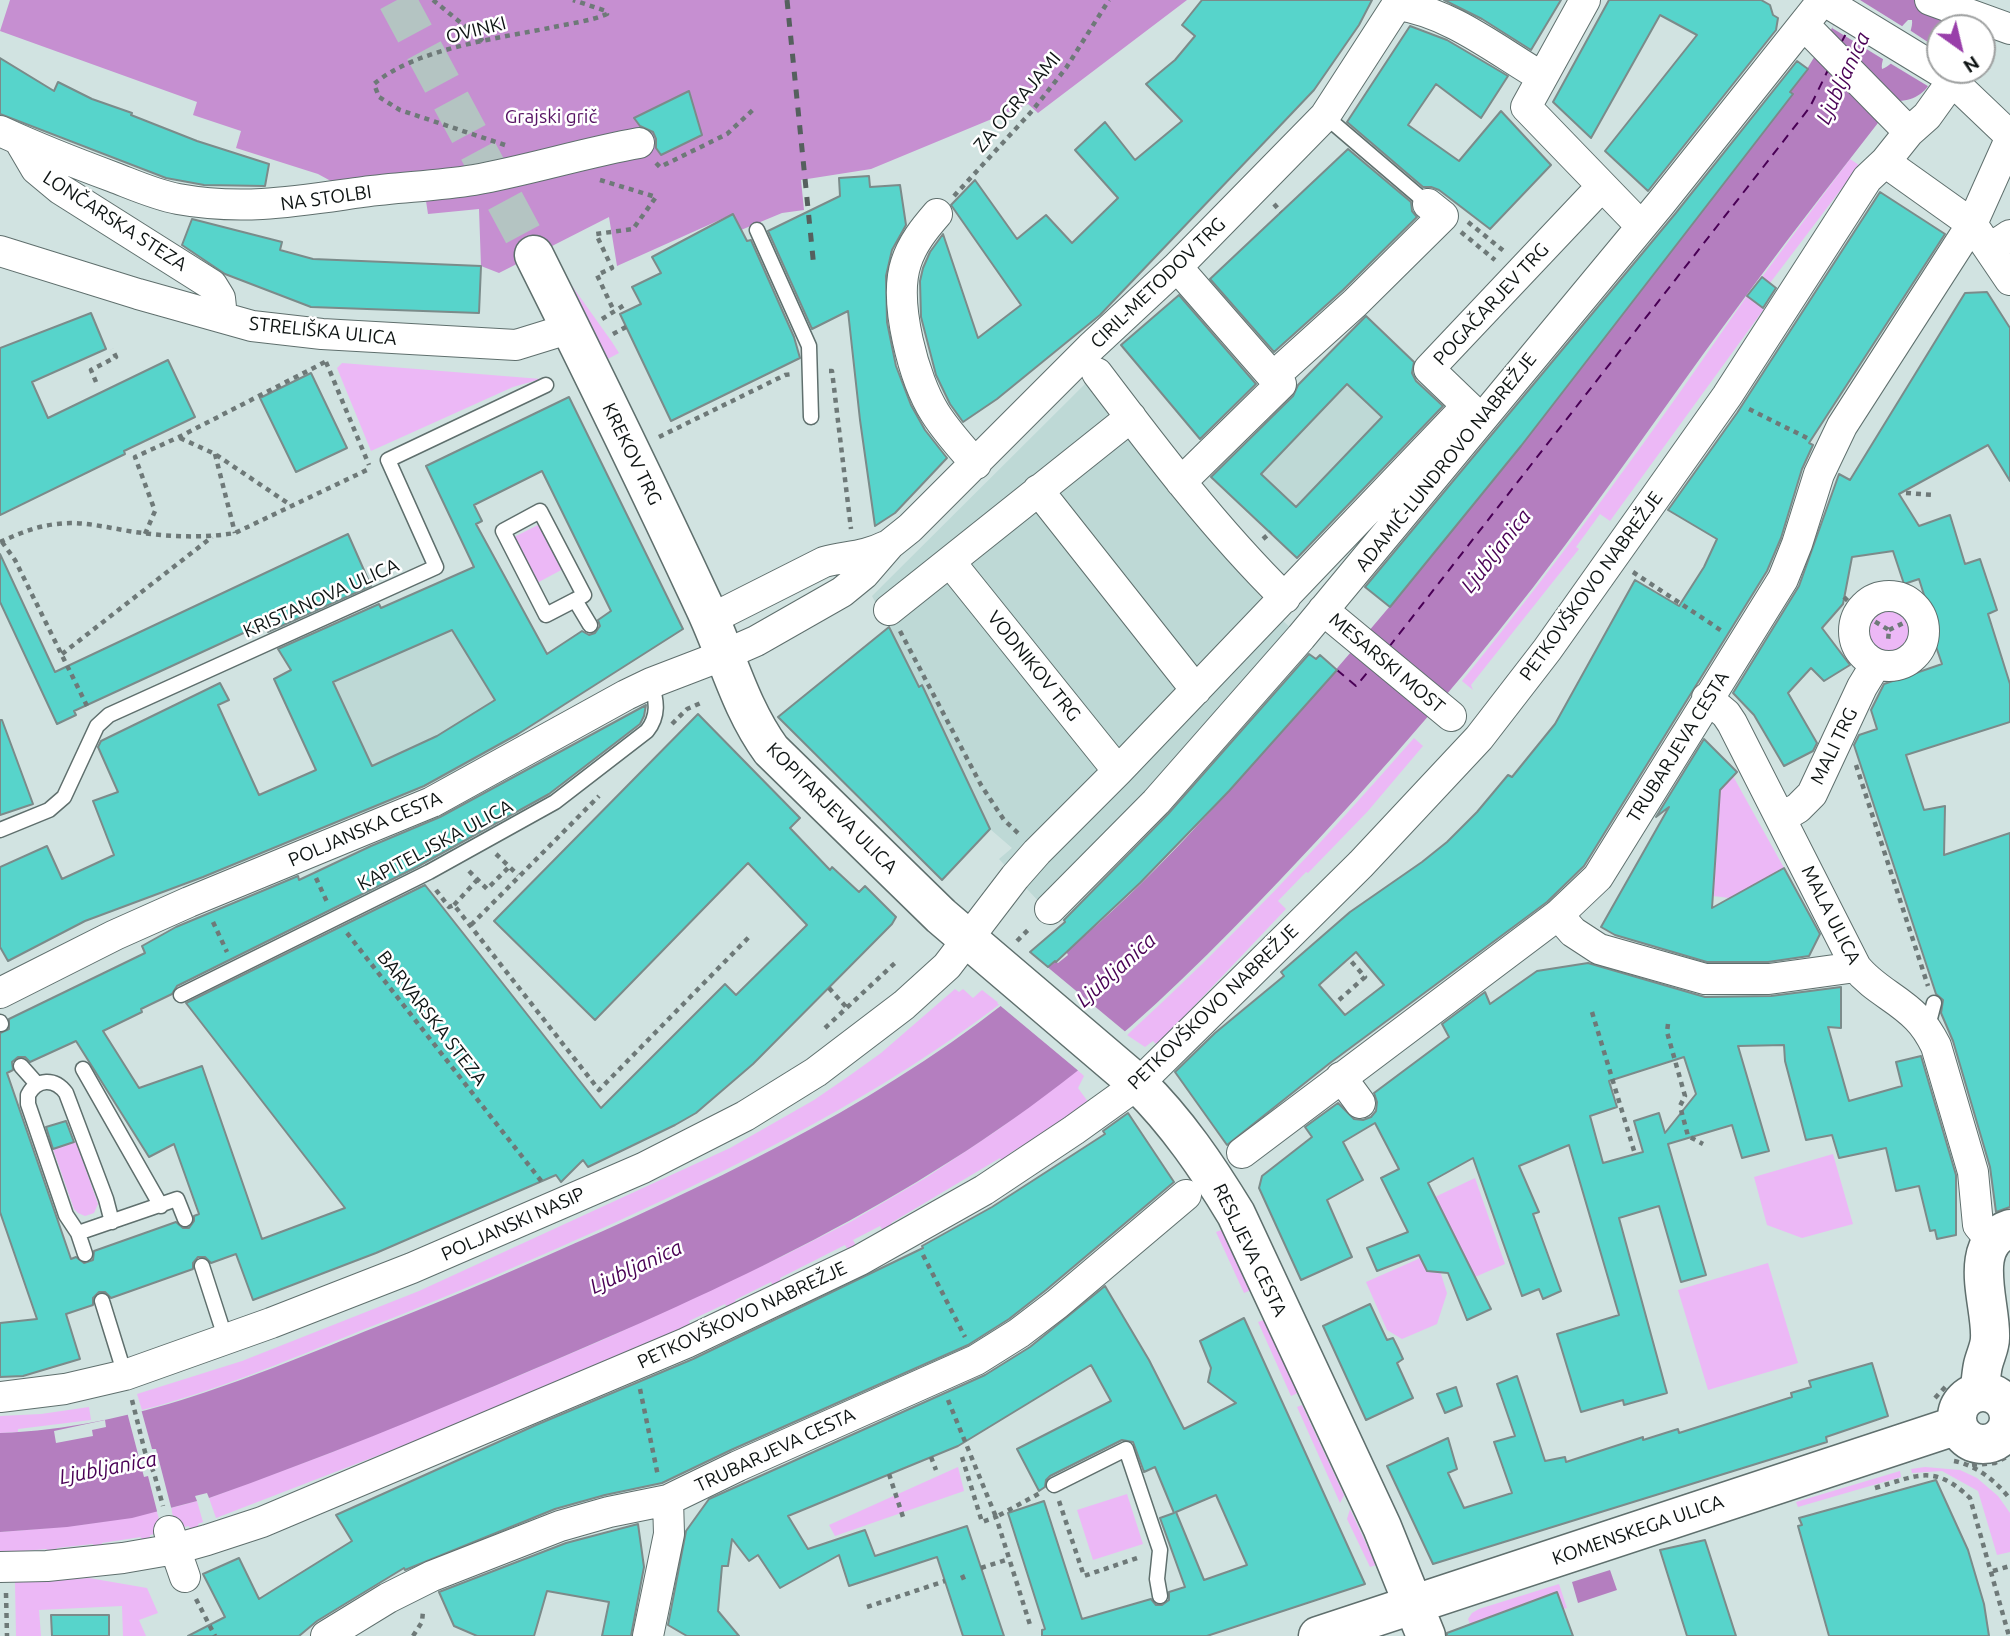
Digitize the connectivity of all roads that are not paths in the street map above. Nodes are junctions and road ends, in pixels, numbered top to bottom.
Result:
1 (1585, 0) edge
2 (1399, 2) edge
3 (1937, 2) edge
4 (1830, 4) edge
5 (1974, 14) edge
6 (1804, 25) junction
7 (1926, 60) edge
8 (1542, 77) junction
9 (1948, 84) edge
10 (1960, 84) edge
11 (1325, 116) junction
12 (1909, 132) junction
13 (9, 135) edge
14 (2010, 137) edge
15 (639, 144) road end
16 (1885, 162) junction
17 (1602, 186) junction
18 (1428, 204) joint
19 (937, 214) road end
20 (1972, 224) junction
21 (1641, 226) junction
22 (757, 230) dead end
23 (2000, 242) edge
24 (0, 251) edge
25 (534, 255) tunnel mouth
26 (1177, 267) junction
27 (2010, 280) edge
28 (222, 317) junction
29 (586, 324) junction
30 (1090, 359) junction
31 (1273, 377) junction
32 (546, 385) dead end
33 (1474, 412) junction
34 (811, 417) dead end
35 (1130, 417) junction
36 (976, 464) junction
37 (1181, 482) junction
38 (1038, 490) junction
39 (890, 544) junction
40 (950, 562) junction
41 (575, 600) junction
42 (1278, 604) junction
43 (889, 610) road end
44 (1324, 610) junction
45 (710, 619) junction
46 (590, 625) dead end
47 (1301, 637) junction
48 (724, 656) junction
49 (1876, 664) junction
50 (651, 683) junction
51 (1196, 690) junction
52 (1707, 698) junction
53 (1466, 729) junction
54 (1118, 771) junction
55 (1781, 818) junction
56 (0, 830) edge
57 (1050, 909) dead end
58 (1558, 915) junction
59 (969, 939) junction
60 (1856, 967) junction
61 (0, 993) edge
62 (181, 995) dead end
63 (21, 1066) dead end
64 (83, 1069) dead end
65 (1129, 1076) junction
66 (1341, 1077) junction
67 (37, 1084) junction
68 (1360, 1104) dead end
69 (1242, 1153) dead end
70 (1186, 1195) dead end
71 (161, 1206) junction
72 (185, 1219) dead end
73 (112, 1222) junction
74 (78, 1233) junction
75 (2001, 1235) edge
76 (85, 1254) dead end
77 (202, 1266) dead end
78 (102, 1301) dead end
79 (226, 1340) junction
80 (128, 1385) junction
81 (0, 1397) edge
82 (1984, 1453) edge
83 (1054, 1485) road end
84 (668, 1500) junction
85 (172, 1539) junction
86 (3, 1567) edge
87 (185, 1577) road end
88 (1160, 1596) dead end
89 (1420, 1621) edge
90 (326, 1636) edge
91 (648, 1636) edge
92 (1318, 1636) edge

1 - 8 street
2 - 8 street
2 - 11 street, CIRIL-METODOV TRG
3 - 5 street
4 - 6 street, ADAMIČ-LUNDROVO NABREŽJE
4 - 7 street
6 - 12 street
6 - 21 street, ADAMIČ-LUNDROVO NABREŽJE
8 - 17 street
9 - 12 street, PETKOVŠKOVO NABREŽJE
10 - 14 street
11 - 18 lane
11 - 26 street, CIRIL-METODOV TRG
12 - 16 street, PETKOVŠKOVO NABREŽJE
13 - 15 street, NA STOLBI
13 - 28 street, LONČARSKA STEZA
14 - 20 street, TRUBARJEVA CESTA
16 - 20 street
16 - 53 street, PETKOVŠKOVO NABREŽJE
17 - 21 street
17 - 33 street, POGAČARJEV TRG
18 - 31 street
19 - 36 street
20 - 23 street
20 - 52 street, TRUBARJEVA CESTA
21 - 33 street, ADAMIČ-LUNDROVO NABREŽJE
22 - 34 lane
23 - 27 street
24 - 28 street, STRELIŠKA ULICA
25 - 29 main road, KREKOV TRG
26 - 30 street, CIRIL-METODOV TRG
26 - 31 street
28 - 29 street, STRELIŠKA ULICA
29 - 45 main road, KREKOV TRG
30 - 35 street
30 - 36 street, CIRIL-METODOV TRG
31 - 37 street
32 - 56 lane, KRISTANOVA ULICA
33 - 42 street, ADAMIČ-LUNDROVO NABREŽJE
33 - 44 street, ADAMIČ-LUNDROVO NABREŽJE
35 - 37 street
35 - 38 street
36 - 39 street, CIRIL-METODOV TRG
37 - 42 street
38 - 40 street
38 - 51 street
39 - 45 street, CIRIL-METODOV TRG
39 - 48 street, CIRIL-METODOV TRG
40 - 43 street
40 - 54 street, VODNIKOV TRG
41 - 41 lane
41 - 46 lane
42 - 47 street
42 - 51 street, ADAMIČ-LUNDROVO NABREŽJE
44 - 47 street, ADAMIČ-LUNDROVO NABREŽJE
44 - 53 street, MESARSKI MOST
45 - 48 main road, KREKOV TRG
47 - 57 street, ADAMIČ-LUNDROVO NABREŽJE
48 - 50 street, POLJANSKA CESTA
48 - 59 main road, KOPITARJEVA ULICA
49 - 49 street
49 - 55 street, MALI TRG
50 - 61 street, POLJANSKA CESTA
50 - 62 lane, KAPITELJSKA ULICA
51 - 54 street, ADAMIČ-LUNDROVO NABREŽJE
52 - 55 street, MALA ULICA
52 - 58 street, TRUBARJEVA CESTA
53 - 65 street, PETKOVŠKOVO NABREŽJE
54 - 59 street, ADAMIČ-LUNDROVO NABREŽJE
55 - 60 street, MALA ULICA
58 - 60 street
58 - 66 street, TRUBARJEVA CESTA
59 - 65 main road, RESLJEVA CESTA
59 - 79 street, POLJANSKI NASIP
60 - 75 street, MALA ULICA
63 - 67 lane
64 - 71 lane
65 - 85 street, PETKOVŠKOVO NABREŽJE
65 - 89 main road, RESLJEVA CESTA
66 - 68 street
66 - 69 street, TRUBARJEVA CESTA
67 - 73 lane
67 - 74 lane
70 - 84 street, TRUBARJEVA CESTA
71 - 72 lane
71 - 73 lane
73 - 74 lane
74 - 76 lane
75 - 82 main road
77 - 79 lane
78 - 80 lane
79 - 80 street, POLJANSKI NASIP
80 - 81 street, POLJANSKI NASIP
82 - 89 main road, KOMENSKEGA ULICA
83 - 88 lane
84 - 90 street, TRUBARJEVA CESTA
84 - 91 street
85 - 86 street, PETKOVŠKOVO NABREŽJE
85 - 87 street
89 - 92 main road, KOMENSKEGA ULICA

